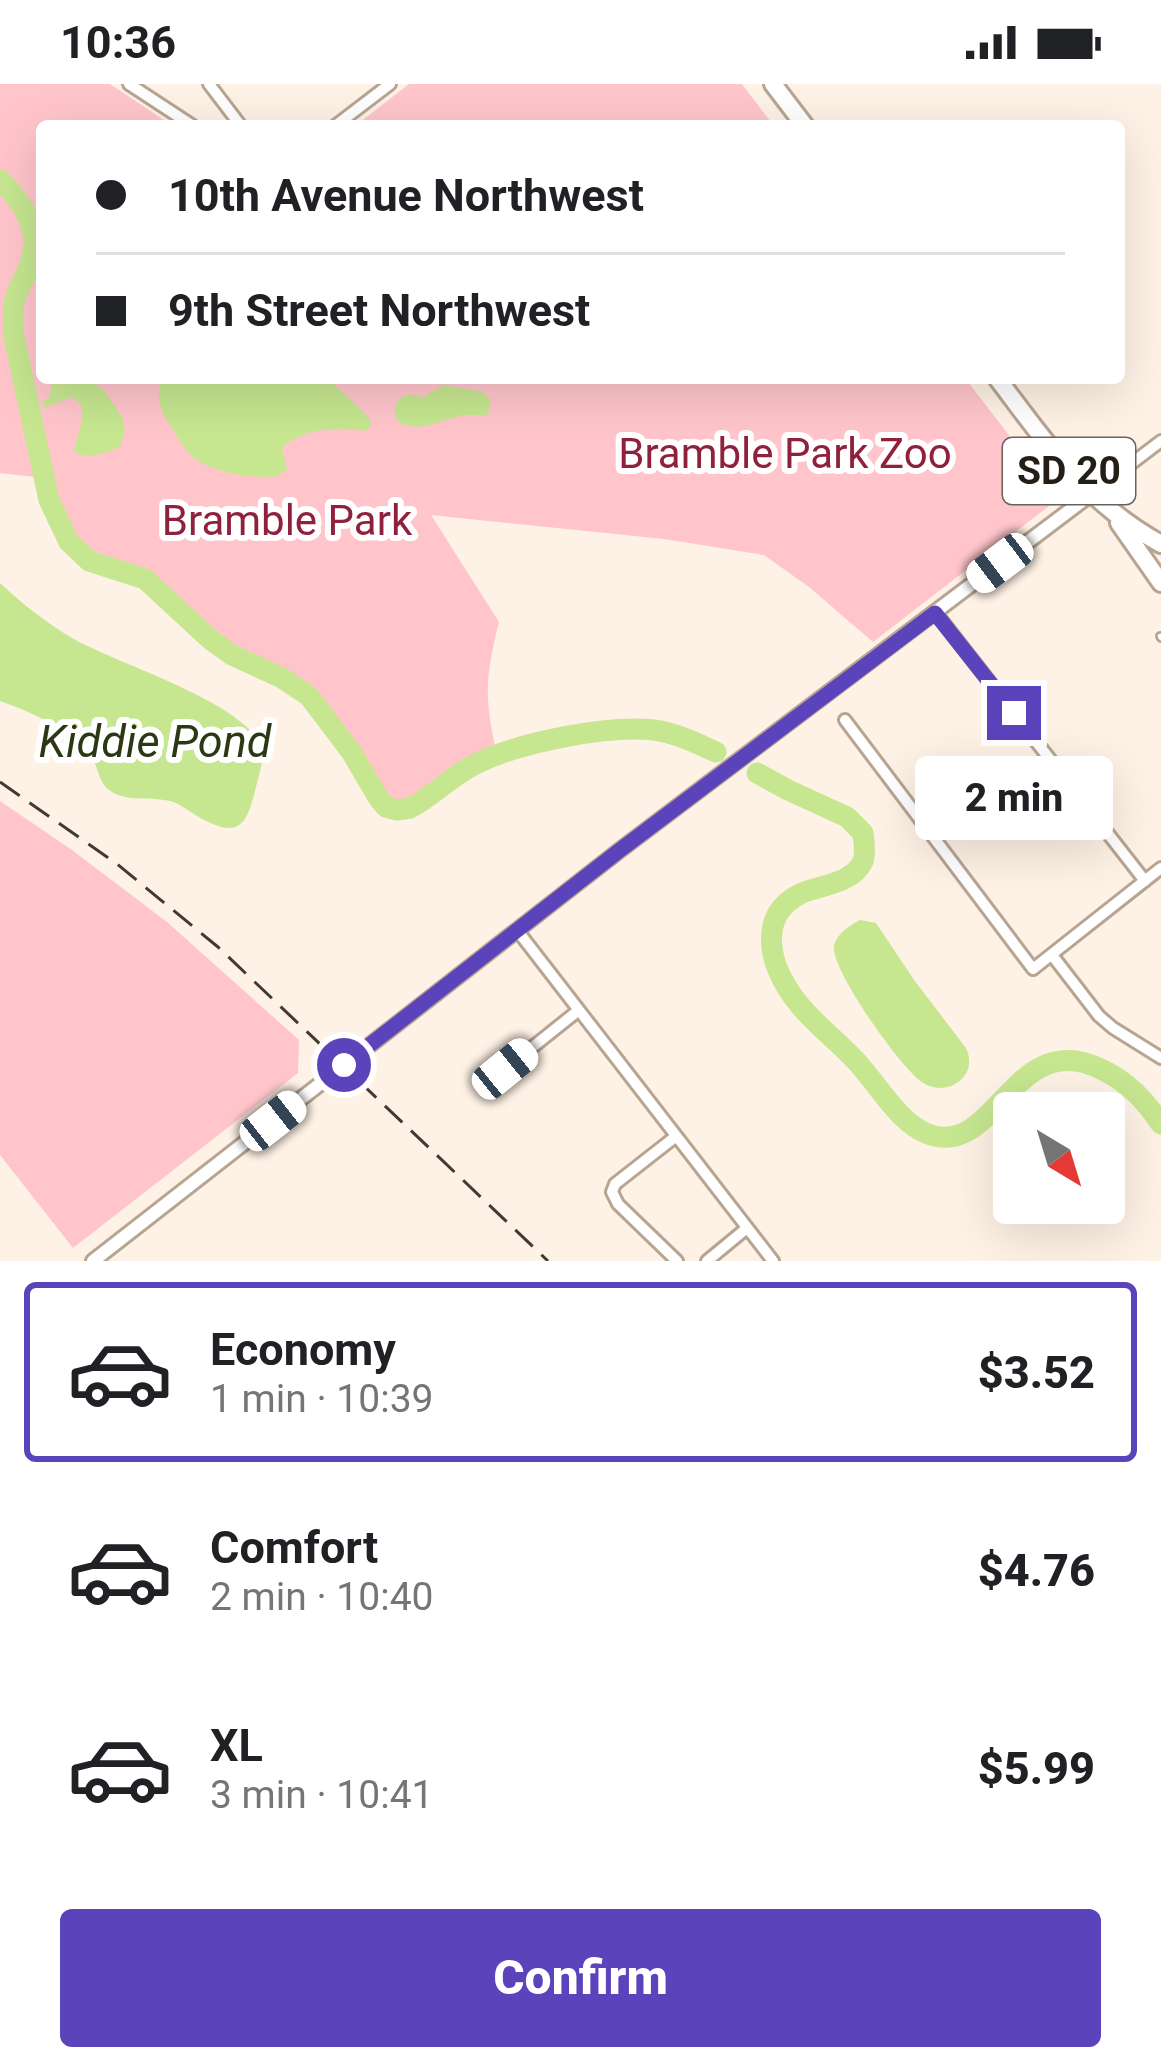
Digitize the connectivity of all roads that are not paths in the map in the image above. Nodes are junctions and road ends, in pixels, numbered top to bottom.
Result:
1 (130, 84) edge
2 (209, 84) edge
3 (390, 84) edge
4 (773, 84) edge
5 (185, 120) edge
6 (236, 120) edge
7 (343, 120) edge
8 (800, 120) edge
9 (1002, 384) edge
10 (1161, 442) edge
11 (1090, 495) junction
12 (1112, 512) junction
13 (1161, 544) edge
14 (1161, 583) edge
15 (935, 613) junction
16 (844, 720) dead end
17 (1161, 868) edge
18 (1144, 881) junction
19 (517, 930) junction
20 (1052, 955) junction
21 (579, 1010) junction
22 (1161, 1058) edge
23 (505, 1069) dead end
24 (675, 1136) junction
25 (747, 1228) junction
26 (93, 1261) edge
27 (676, 1261) edge
28 (707, 1261) edge
29 (772, 1261) edge

1 - 5 street
2 - 6 street
3 - 7 street
4 - 8 main road
9 - 11 main road, SD 20
10 - 11 street
11 - 12 main road, SD 20
11 - 15 street
12 - 13 main road, SD 20
12 - 14 main road
15 - 18 street
15 - 19 street
16 - 20 street
17 - 18 street
18 - 20 street
19 - 21 street
19 - 26 street
20 - 22 street
21 - 23 street
21 - 24 street
24 - 25 street
24 - 27 street
25 - 28 street
25 - 29 street

